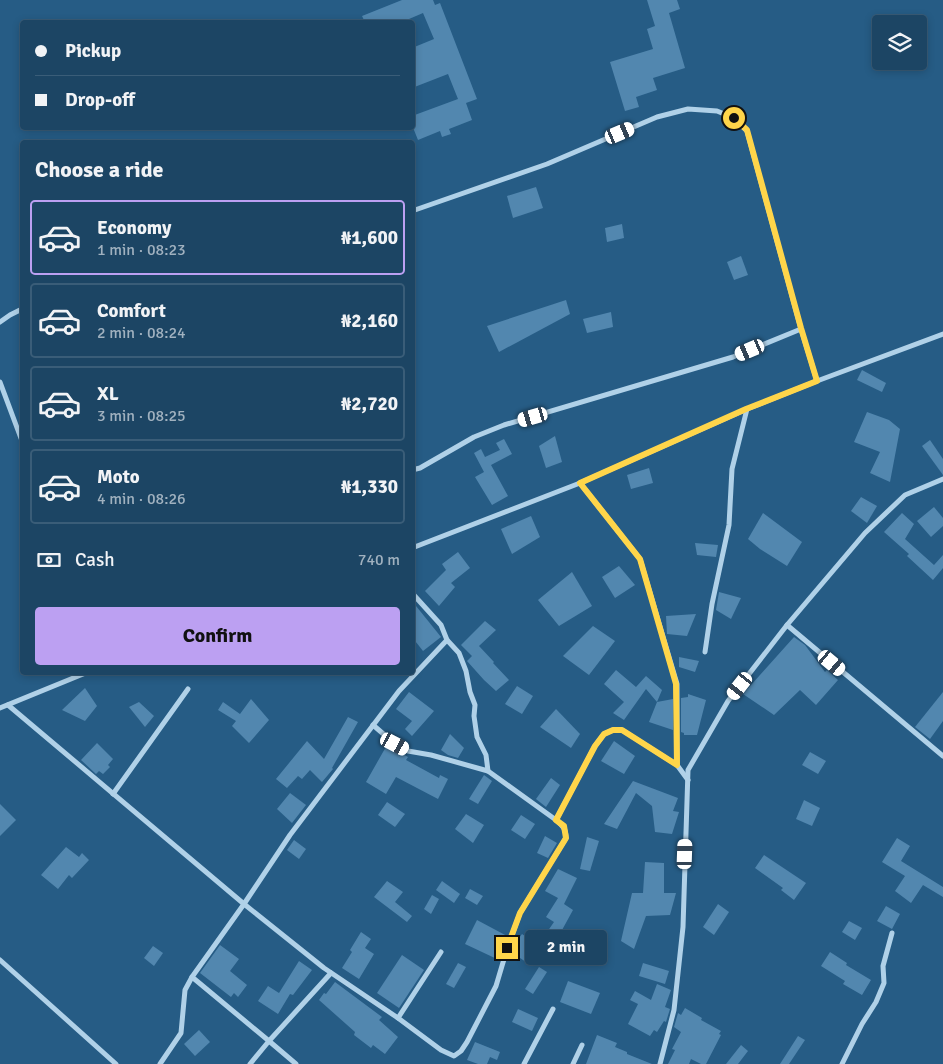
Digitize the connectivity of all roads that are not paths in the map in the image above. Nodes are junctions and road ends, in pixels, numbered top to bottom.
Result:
1 (415, 210) edge
2 (20, 310) edge
3 (0, 322) edge
4 (801, 328) junction
5 (943, 334) edge
6 (817, 381) junction
7 (0, 382) edge
8 (746, 409) junction
9 (20, 436) edge
10 (415, 469) edge
11 (943, 479) edge
12 (580, 483) junction
13 (415, 547) edge
14 (415, 596) edge
15 (786, 625) junction
16 (448, 640) junction
17 (705, 652) dead end
18 (415, 674) edge
19 (81, 675) edge
20 (414, 675) edge
21 (188, 689) dead end
22 (8, 705) junction
23 (0, 708) edge
24 (373, 725) junction
25 (943, 756) edge
26 (677, 765) junction
27 (488, 772) junction
28 (688, 780) junction
29 (113, 794) junction
30 (556, 820) junction
31 (244, 904) junction
32 (892, 933) dead end
33 (441, 952) dead end
34 (0, 960) edge
35 (331, 973) junction
36 (192, 977) junction
37 (553, 1009) dead end
38 (398, 1018) junction
39 (269, 1041) junction
40 (582, 1045) dead end
41 (116, 1064) edge
42 (160, 1064) edge
43 (250, 1064) edge
44 (296, 1064) edge
45 (524, 1064) edge
46 (573, 1064) edge
47 (660, 1064) edge
48 (842, 1064) edge

1 - 4 street
2 - 3 street
4 - 6 street
4 - 10 street
5 - 6 street
6 - 8 street
7 - 9 street
8 - 12 street
8 - 17 street
11 - 15 street
12 - 13 street
12 - 26 street
14 - 16 street
15 - 25 street
15 - 28 street
16 - 18 street
16 - 27 street
19 - 22 street
20 - 24 street
21 - 29 street
22 - 23 street
22 - 29 street
24 - 27 street
24 - 31 street
26 - 28 street
26 - 30 street
27 - 30 street
28 - 47 street
29 - 31 street
30 - 38 street
31 - 35 street
31 - 36 street
32 - 48 street
33 - 38 street
34 - 41 street
35 - 38 street
35 - 39 street
36 - 39 street
36 - 42 street
37 - 45 street
39 - 43 street
39 - 44 street
40 - 46 street

